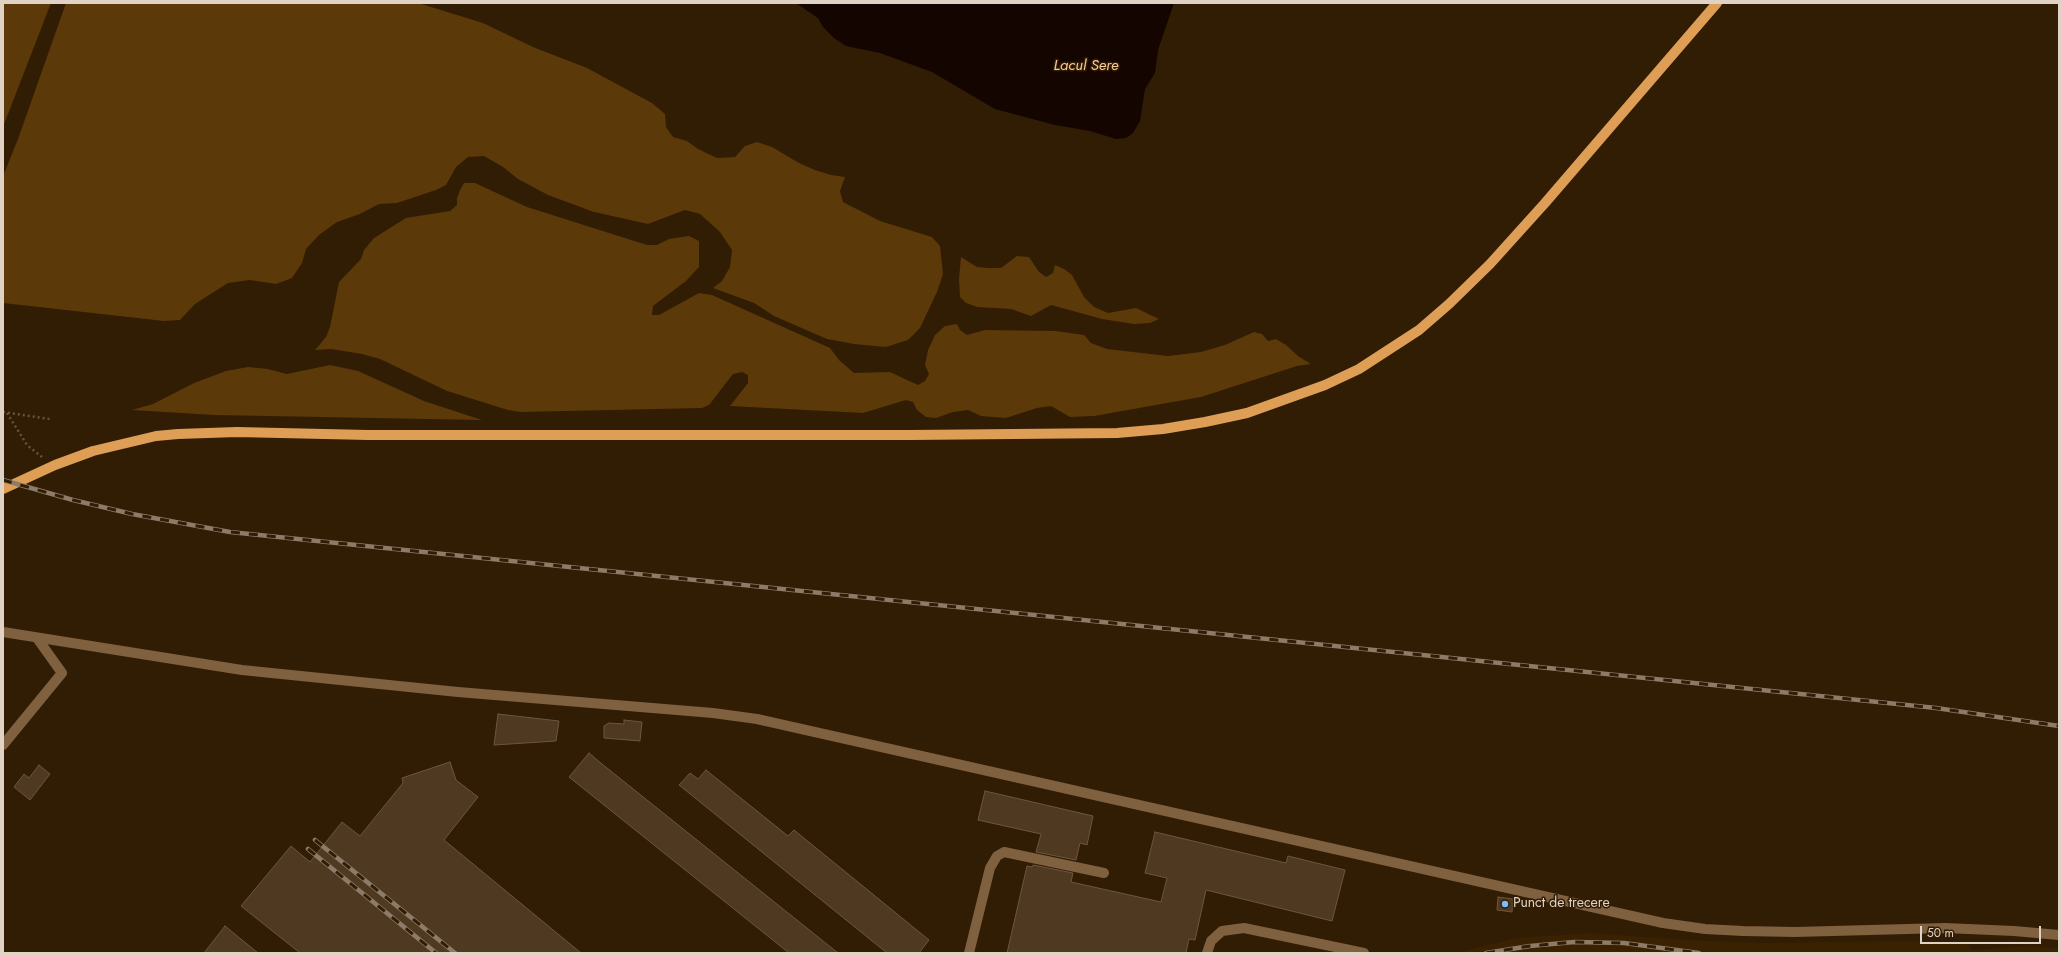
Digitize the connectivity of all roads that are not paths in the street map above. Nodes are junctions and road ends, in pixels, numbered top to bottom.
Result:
1 (1717, 3) edge
2 (3, 489) edge
3 (3, 632) edge
4 (38, 638) junction
5 (3, 745) edge
6 (1104, 873) dead end
7 (2059, 935) edge
8 (969, 953) edge
9 (1207, 953) edge
10 (1364, 953) edge

1 - 2 main road
3 - 4 street
4 - 5 street
4 - 7 street
6 - 8 street
9 - 10 street

